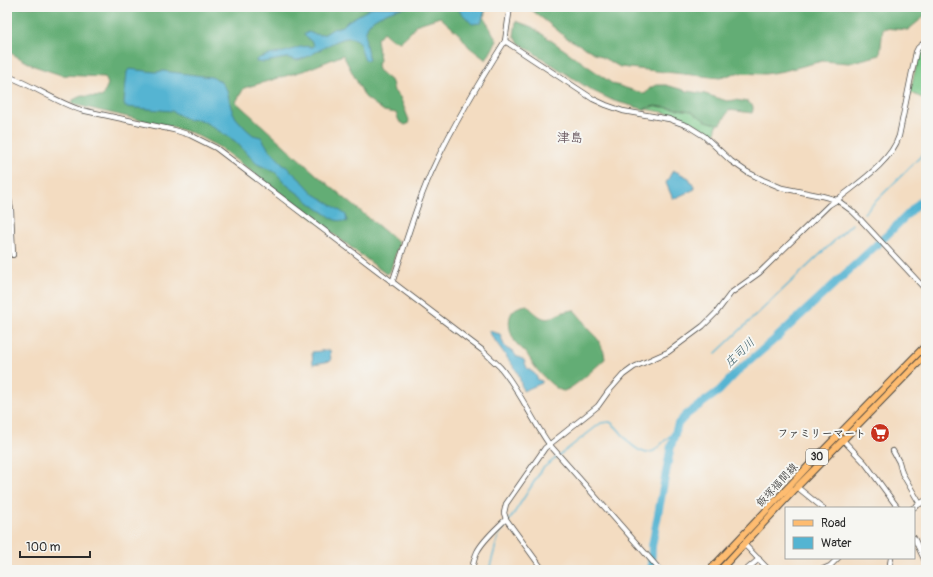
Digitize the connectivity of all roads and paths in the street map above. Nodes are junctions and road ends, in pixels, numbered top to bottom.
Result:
1 (510, 7) edge
2 (505, 38) junction
3 (926, 41) edge
4 (7, 76) edge
5 (7, 188) edge
6 (837, 200) junction
7 (13, 255) dead end
8 (392, 282) junction
9 (926, 290) edge
10 (926, 345) edge
11 (926, 355) edge
12 (843, 440) junction
13 (548, 444) junction
14 (893, 451) dead end
15 (797, 487) junction
16 (926, 500) edge
17 (920, 504) junction
18 (822, 507) edge
19 (897, 507) edge
20 (915, 507) edge
21 (506, 519) junction
22 (915, 540) edge
23 (744, 544) junction
24 (925, 556) edge
25 (759, 559) junction
26 (837, 559) edge
27 (890, 559) edge
28 (926, 563) edge
29 (471, 570) edge
30 (543, 570) edge
31 (660, 570) edge
32 (710, 570) edge
33 (720, 570) edge
34 (746, 570) edge
35 (769, 570) edge
36 (821, 570) edge
37 (888, 570) edge

1 - 2 street
2 - 6 street
2 - 8 street
3 - 6 street
4 - 8 street
5 - 7 street
6 - 9 street
6 - 13 street
8 - 13 street
10 - 32 main road, 飯塚福間線 / 30
11 - 12 main road, 飯塚福間線 / 30
12 - 15 main road, 飯塚福間線 / 30
12 - 19 street
13 - 21 street
13 - 31 street
14 - 17 street
15 - 18 street
15 - 23 main road, 飯塚福間線 / 30
16 - 17 street
17 - 20 street
21 - 29 street
21 - 30 street
22 - 24 street
23 - 25 street
23 - 33 main road, 飯塚福間線 / 30
24 - 28 street
25 - 34 street
25 - 35 street
26 - 36 street
27 - 37 street

